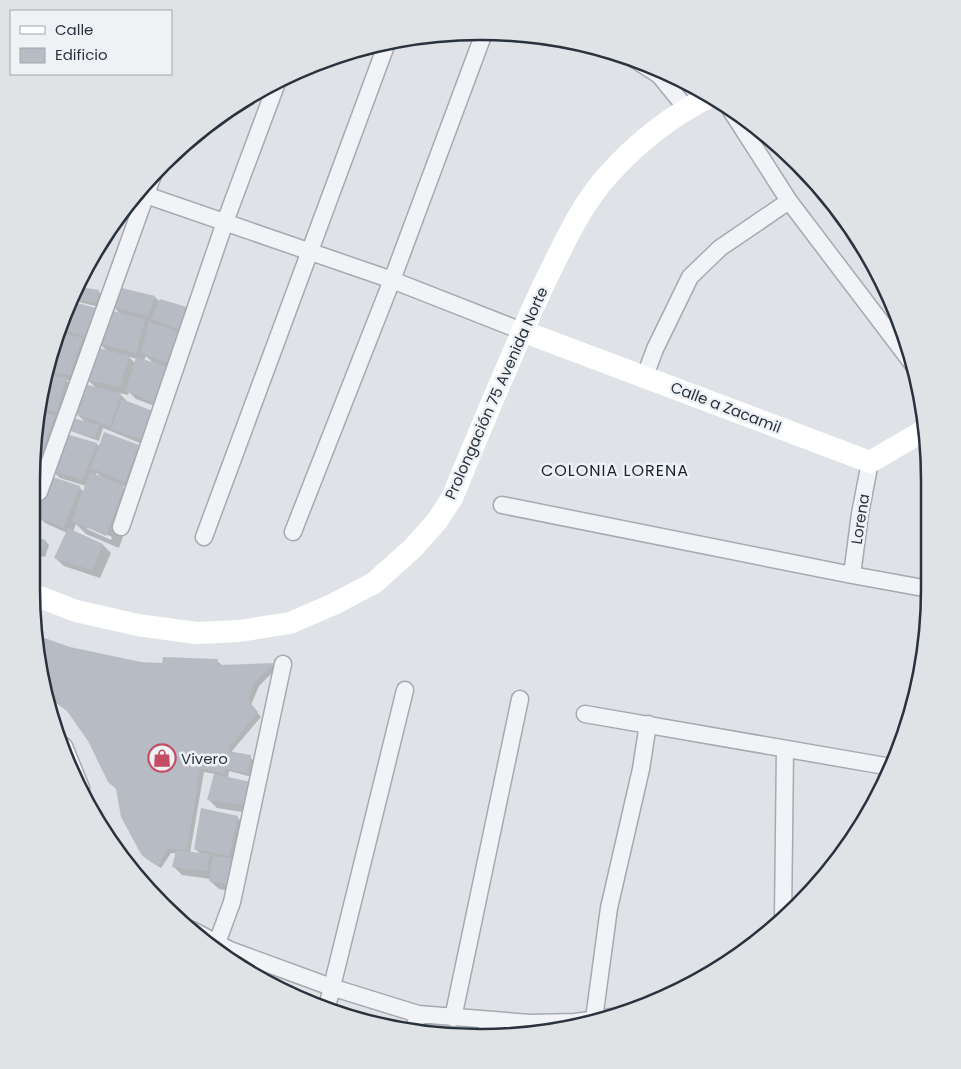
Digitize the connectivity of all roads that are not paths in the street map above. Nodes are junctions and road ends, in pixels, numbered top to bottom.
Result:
1 (481, 40) edge
2 (384, 51) edge
3 (662, 79) edge
4 (274, 92) edge
5 (703, 100) edge
6 (686, 108) junction
7 (740, 125) edge
8 (145, 194) edge
9 (789, 201) junction
10 (137, 205) edge
11 (225, 222) junction
12 (310, 251) junction
13 (392, 280) junction
14 (522, 331) junction
15 (901, 348) edge
16 (645, 376) junction
17 (918, 434) edge
18 (870, 462) junction
19 (40, 489) edge
20 (502, 506) dead end
21 (121, 527) dead end
22 (293, 532) dead end
23 (204, 537) dead end
24 (852, 575) junction
25 (921, 588) edge
26 (40, 597) edge
27 (283, 664) dead end
28 (405, 690) dead end
29 (520, 699) dead end
30 (585, 714) dead end
31 (648, 724) junction
32 (784, 749) junction
33 (883, 766) edge
34 (783, 909) edge
35 (217, 942) edge
36 (226, 948) edge
37 (331, 987) junction
38 (328, 1002) edge
39 (604, 1011) edge
40 (418, 1014) junction
41 (453, 1018) junction
42 (488, 1020) junction
43 (552, 1023) edge
44 (416, 1024) edge
45 (487, 1029) edge

1 - 13 street
2 - 12 street
3 - 6 street
4 - 11 street
5 - 6 main road, Prolongación 75 Avenida Norte
6 - 14 main road, Prolongación 75 Avenida Norte
7 - 9 street
8 - 11 street
9 - 15 street
9 - 16 street
10 - 19 street
11 - 12 street
11 - 21 street
12 - 13 street
12 - 23 street
13 - 14 street
13 - 22 street
14 - 16 main road, Calle a Zacamil
14 - 26 main road, Prolongación 75 Avenida Norte
16 - 18 main road, Calle a Zacamil
17 - 18 main road
18 - 24 street, Lorena
20 - 24 street
24 - 25 street
27 - 35 street
28 - 37 street
29 - 41 street
30 - 31 street
31 - 32 street
31 - 39 street
32 - 33 street
32 - 34 street
36 - 37 street
37 - 38 street
37 - 40 street
40 - 41 street
40 - 44 street
41 - 42 street
42 - 43 street
42 - 45 street

